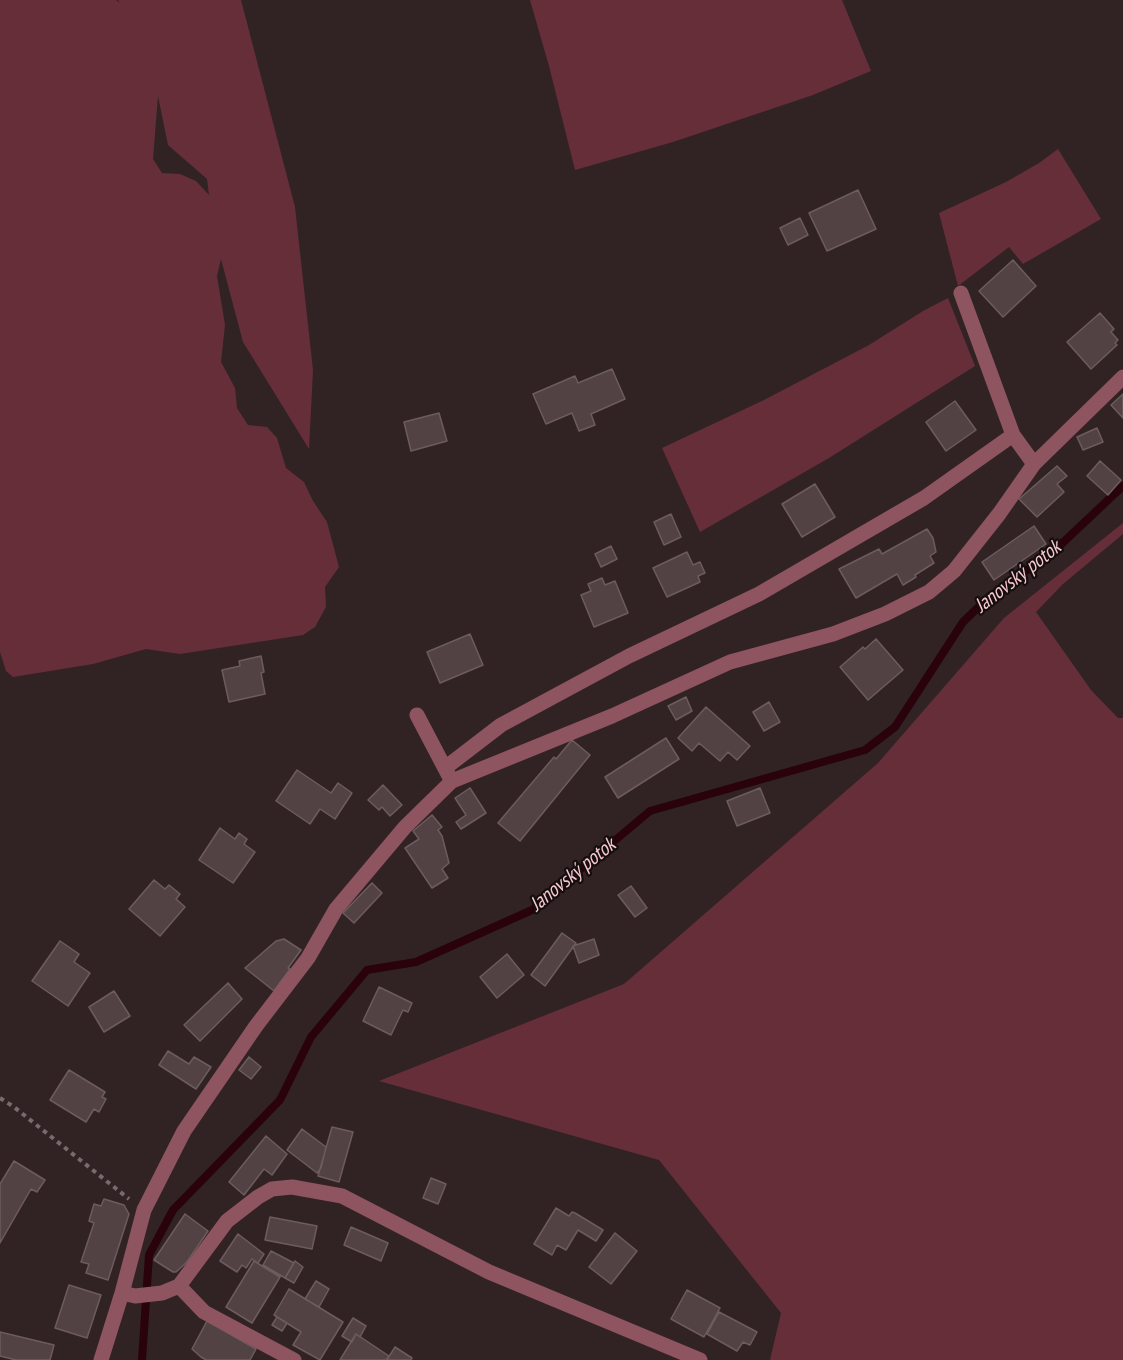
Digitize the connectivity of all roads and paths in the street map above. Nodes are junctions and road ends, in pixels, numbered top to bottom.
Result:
1 (961, 293) dead end
2 (1123, 377) edge
3 (1013, 435) junction
4 (1034, 464) junction
5 (417, 715) dead end
6 (448, 774) junction
7 (0, 1098) edge
8 (144, 1210) junction
9 (179, 1286) junction
10 (129, 1294) junction
11 (101, 1360) edge
12 (294, 1360) edge
13 (700, 1360) edge

1 - 3 street
2 - 4 street
3 - 4 street
3 - 6 street
4 - 6 street
5 - 6 street
6 - 8 street
7 - 8 path
8 - 10 street
9 - 10 street
9 - 12 street
9 - 13 street
10 - 11 street

